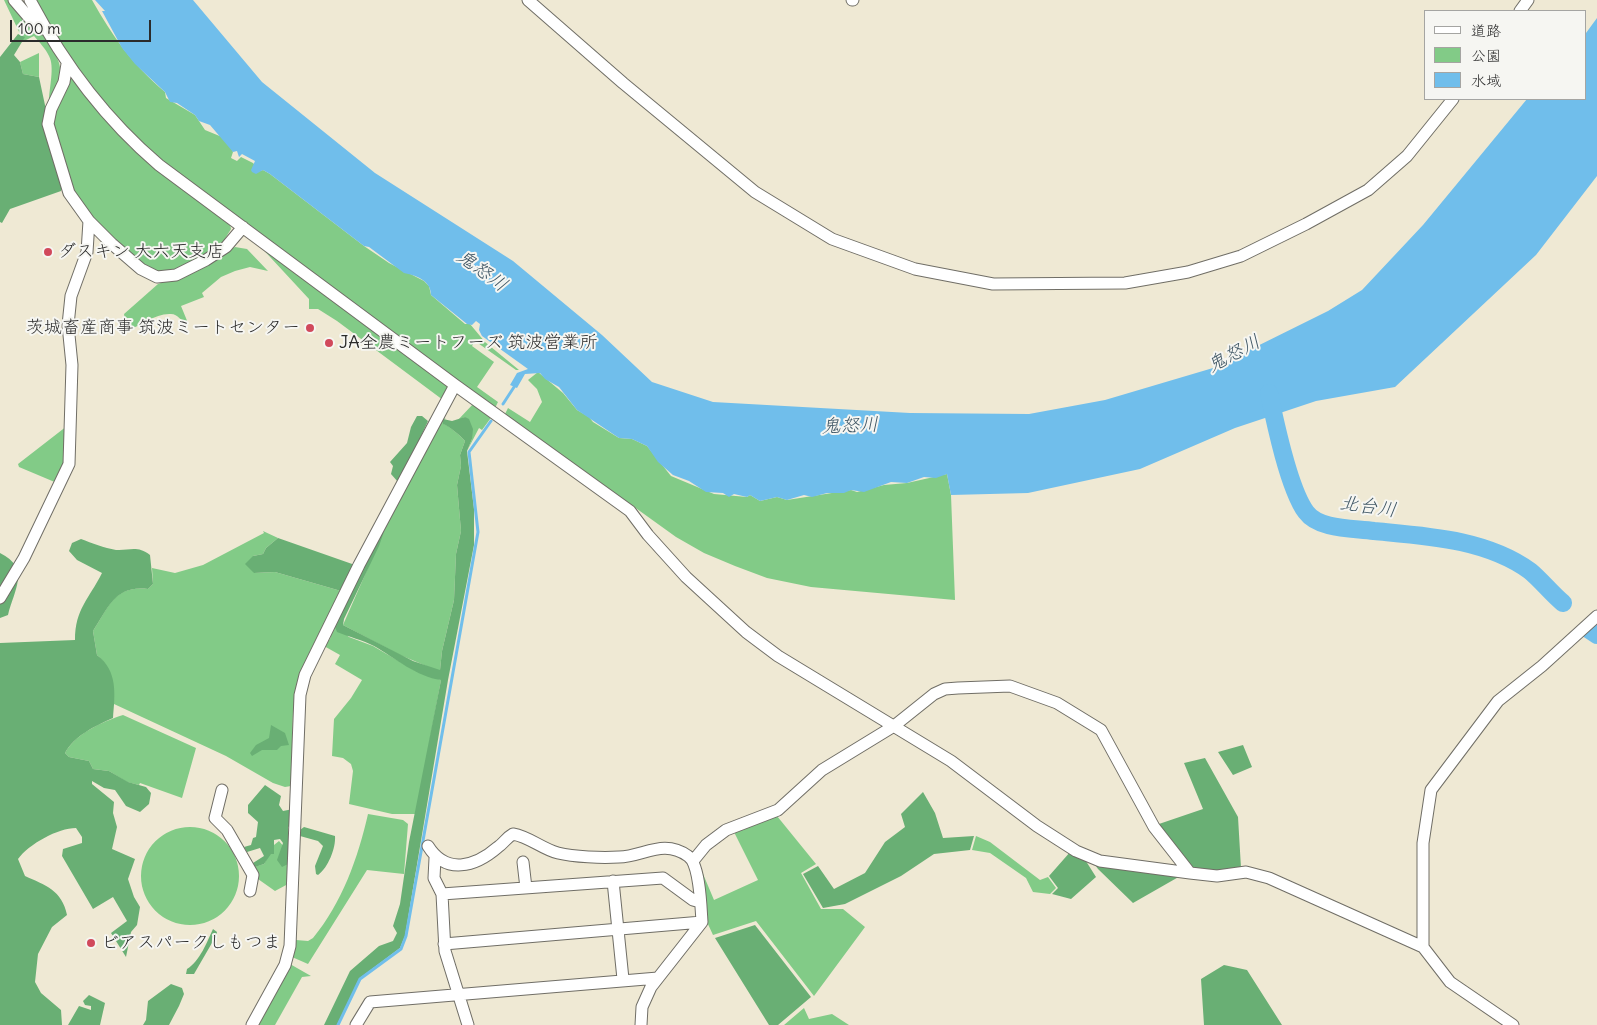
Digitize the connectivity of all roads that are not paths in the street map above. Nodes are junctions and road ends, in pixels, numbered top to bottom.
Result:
1 (14, 0) edge
2 (30, 0) edge
3 (528, 0) edge
4 (46, 30) junction
5 (67, 64) junction
6 (1452, 100) edge
7 (89, 221) junction
8 (243, 227) junction
9 (455, 385) junction
10 (0, 598) edge
11 (1597, 616) edge
12 (894, 726) junction
13 (222, 790) dead end
14 (428, 846) dead end
15 (436, 858) junction
16 (693, 861) junction
17 (523, 862) dead end
18 (1190, 873) junction
19 (612, 882) junction
20 (526, 888) junction
21 (250, 892) dead end
22 (442, 894) junction
23 (700, 902) junction
24 (702, 922) junction
25 (617, 930) junction
26 (444, 944) junction
27 (1423, 947) junction
28 (658, 978) junction
29 (623, 979) junction
30 (459, 993) junction
31 (252, 1025) edge
32 (356, 1025) edge
33 (468, 1025) edge
34 (641, 1025) edge
35 (1513, 1025) edge

1 - 4 street
2 - 4 street
3 - 6 street
4 - 5 street
5 - 7 street
5 - 8 street
7 - 8 street
7 - 10 street
8 - 9 street
9 - 12 street
9 - 31 street
11 - 27 street
12 - 16 street
12 - 18 street
12 - 18 street
13 - 21 street
14 - 15 street
15 - 16 street
15 - 22 street
16 - 23 street
17 - 20 street
18 - 27 street
19 - 20 street
19 - 23 street
19 - 25 street
20 - 22 street
22 - 26 street
23 - 24 street
24 - 25 street
24 - 28 street
25 - 26 street
25 - 29 street
26 - 30 street
27 - 35 street
28 - 29 street
28 - 34 street
29 - 30 street
30 - 32 street
30 - 33 street

